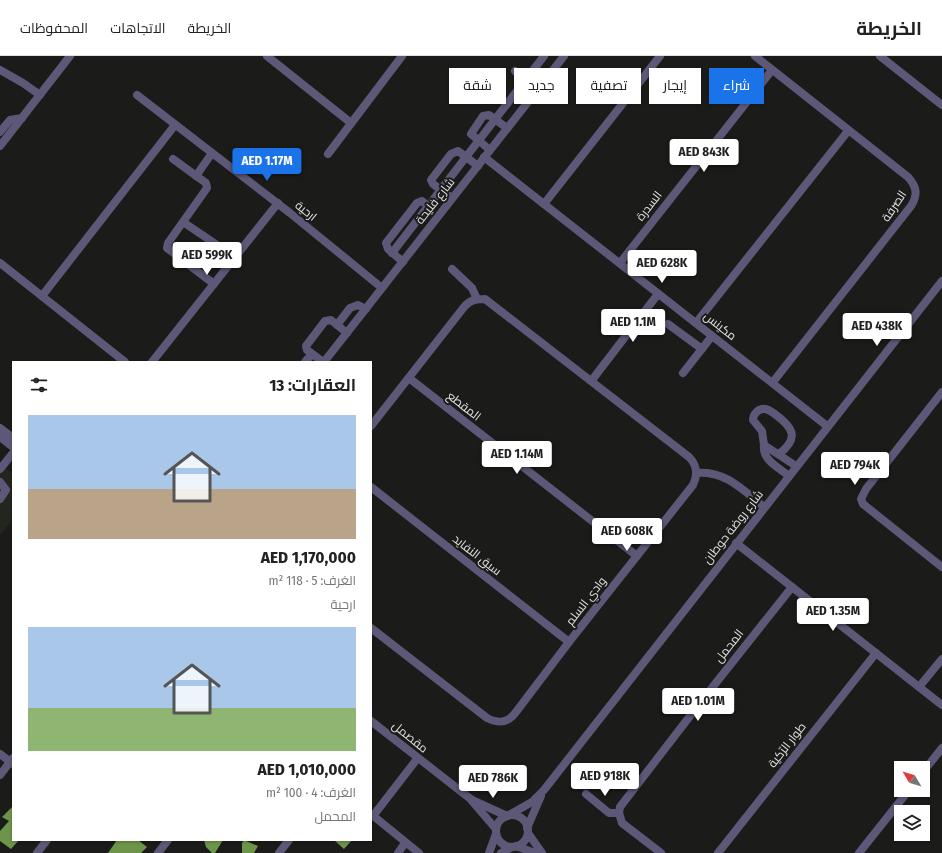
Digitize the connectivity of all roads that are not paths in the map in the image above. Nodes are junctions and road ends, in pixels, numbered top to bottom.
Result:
1 (70, 56) edge
2 (267, 56) edge
3 (402, 56) edge
4 (544, 56) edge
5 (564, 56) edge
6 (660, 56) edge
7 (755, 56) edge
8 (880, 56) edge
9 (535, 68) edge
10 (555, 68) edge
11 (0, 70) edge
12 (772, 70) junction
13 (40, 95) junction
14 (137, 95) dead end
15 (514, 96) edge
16 (526, 104) edge
17 (942, 105) edge
18 (22, 118) junction
19 (496, 120) junction
20 (351, 123) junction
21 (175, 125) junction
22 (507, 128) junction
23 (848, 131) junction
24 (0, 132) edge
25 (479, 141) junction
26 (0, 146) edge
27 (490, 150) junction
28 (212, 153) junction
29 (328, 154) dead end
30 (467, 157) junction
31 (484, 157) junction
32 (174, 159) dead end
33 (478, 166) junction
34 (196, 176) junction
35 (441, 190) junction
36 (452, 198) junction
37 (278, 203) junction
38 (544, 204) junction
39 (183, 222) junction
40 (235, 257) junction
41 (403, 262) junction
42 (0, 263) edge
43 (620, 263) junction
44 (452, 269) dead end
45 (942, 281) edge
46 (214, 284) junction
47 (382, 288) junction
48 (658, 294) junction
49 (42, 296) junction
50 (477, 299) junction
51 (366, 309) junction
52 (696, 323) junction
53 (668, 324) dead end
54 (337, 325) junction
55 (348, 332) junction
56 (712, 336) junction
57 (702, 349) junction
58 (312, 354) junction
59 (124, 361) edge
60 (153, 361) edge
61 (306, 361) edge
62 (322, 361) edge
63 (324, 361) edge
64 (683, 374) dead end
65 (409, 378) junction
66 (592, 380) junction
67 (773, 382) junction
68 (942, 392) edge
69 (372, 425) edge
70 (827, 426) junction
71 (0, 428) edge
72 (0, 437) edge
73 (12, 437) edge
74 (764, 445) junction
75 (12, 446) edge
76 (12, 454) edge
77 (778, 454) junction
78 (796, 466) junction
79 (0, 469) edge
80 (697, 473) junction
81 (789, 476) junction
82 (0, 482) edge
83 (372, 488) edge
84 (0, 499) edge
85 (764, 507) junction
86 (736, 543) junction
87 (637, 556) junction
88 (942, 567) edge
89 (792, 587) junction
90 (372, 629) edge
91 (569, 642) junction
92 (876, 653) junction
93 (942, 659) edge
94 (919, 686) junction
95 (942, 705) edge
96 (372, 722) edge
97 (942, 748) edge
98 (0, 754) edge
99 (417, 759) junction
100 (12, 761) edge
101 (930, 763) edge
102 (0, 775) edge
103 (544, 790) junction
104 (586, 794) dead end
105 (903, 797) edge
106 (472, 800) junction
107 (619, 813) junction
108 (372, 815) edge
109 (508, 815) junction
110 (527, 830) junction
111 (496, 831) junction
112 (46, 841) edge
113 (168, 841) edge
114 (288, 841) edge
115 (405, 843) junction
116 (514, 846) junction
117 (162, 852) edge
118 (657, 852) edge
119 (37, 853) edge
120 (279, 853) edge
121 (398, 853) edge
122 (418, 853) edge
123 (489, 853) edge
124 (501, 853) edge
125 (536, 853) edge
126 (542, 853) edge
127 (718, 853) edge
128 (859, 853) edge

1 - 13 street
2 - 20 street
3 - 20 street
4 - 9 street
5 - 10 street, شارع فليحة
6 - 38 street
7 - 12 street, الصرفة
8 - 17 street
11 - 13 street
12 - 23 street, الصرفة
12 - 43 street, السدرة
13 - 18 street
14 - 21 street, ارحية
15 - 19 street
16 - 22 street, شارع فليحة
18 - 24 street
18 - 26 street
19 - 22 street
19 - 25 street
19 - 25 street
20 - 29 street
21 - 28 street, ارحية
21 - 49 street
22 - 27 street, شارع فليحة
23 - 52 street
23 - 67 street, الصرفة
25 - 27 street
25 - 30 street
27 - 31 street, شارع فليحة
28 - 34 street
28 - 37 street, ارحية
30 - 33 street
30 - 35 street
30 - 35 street
31 - 33 street, شارع فليحة
31 - 38 street, مكينس
32 - 34 street
33 - 36 street, شارع فليحة
34 - 39 street
35 - 36 street
35 - 41 street
36 - 41 street, شارع فليحة
37 - 40 street
37 - 47 street, ارحية
38 - 43 street, مكينس
39 - 40 street
39 - 46 street
40 - 46 street
41 - 47 street, شارع فليحة
42 - 49 street
43 - 48 street, مكينس
44 - 50 street
45 - 70 street, شارع روضة حوطان
46 - 60 street
47 - 51 street, شارع فليحة
48 - 52 street, مكينس
48 - 66 street
49 - 59 street
50 - 65 street
50 - 66 street
51 - 54 street
51 - 55 street, شارع فليحة
52 - 56 street, مكينس
53 - 57 street
54 - 55 street
54 - 58 street
55 - 63 street, شارع فليحة
56 - 57 street
56 - 67 street, مكينس
57 - 64 street
58 - 61 street
58 - 62 street
65 - 69 street
65 - 87 street, المقطع
66 - 80 street
67 - 70 street, مكينس
68 - 88 street
70 - 78 street, شارع روضة حوطان
71 - 73 street
72 - 75 street
74 - 77 street
74 - 77 street
74 - 81 street
76 - 79 street
77 - 78 street
78 - 81 street, شارع روضة حوطان
80 - 85 street
80 - 87 street, وادي السلم
81 - 85 street, شارع روضة حوطان
82 - 84 street
83 - 91 street, سيق النفايد
85 - 86 street, شارع روضة حوطان
86 - 89 street
86 - 103 street, شارع روضة حوطان
87 - 91 street, وادي السلم
89 - 92 street
89 - 107 street, المحمل
90 - 91 street, وادي السلم
92 - 94 street
92 - 127 street, طوار الرّكية
93 - 94 street
94 - 95 street
96 - 99 street, مقصمل
97 - 101 street
98 - 100 street
99 - 106 street, مقصمل
99 - 108 street
100 - 102 street
103 - 109 street, شارع روضة حوطان
103 - 110 street, شارع روضة حوطان
104 - 107 street
105 - 128 street
106 - 109 street, مقصمل
106 - 111 street, مقصمل
107 - 118 street
108 - 115 street
109 - 110 street
109 - 111 street
110 - 116 street
110 - 126 street
111 - 116 street
111 - 123 street
112 - 119 street
113 - 117 street
114 - 120 street
115 - 121 street
115 - 122 street
116 - 124 street
116 - 125 street

